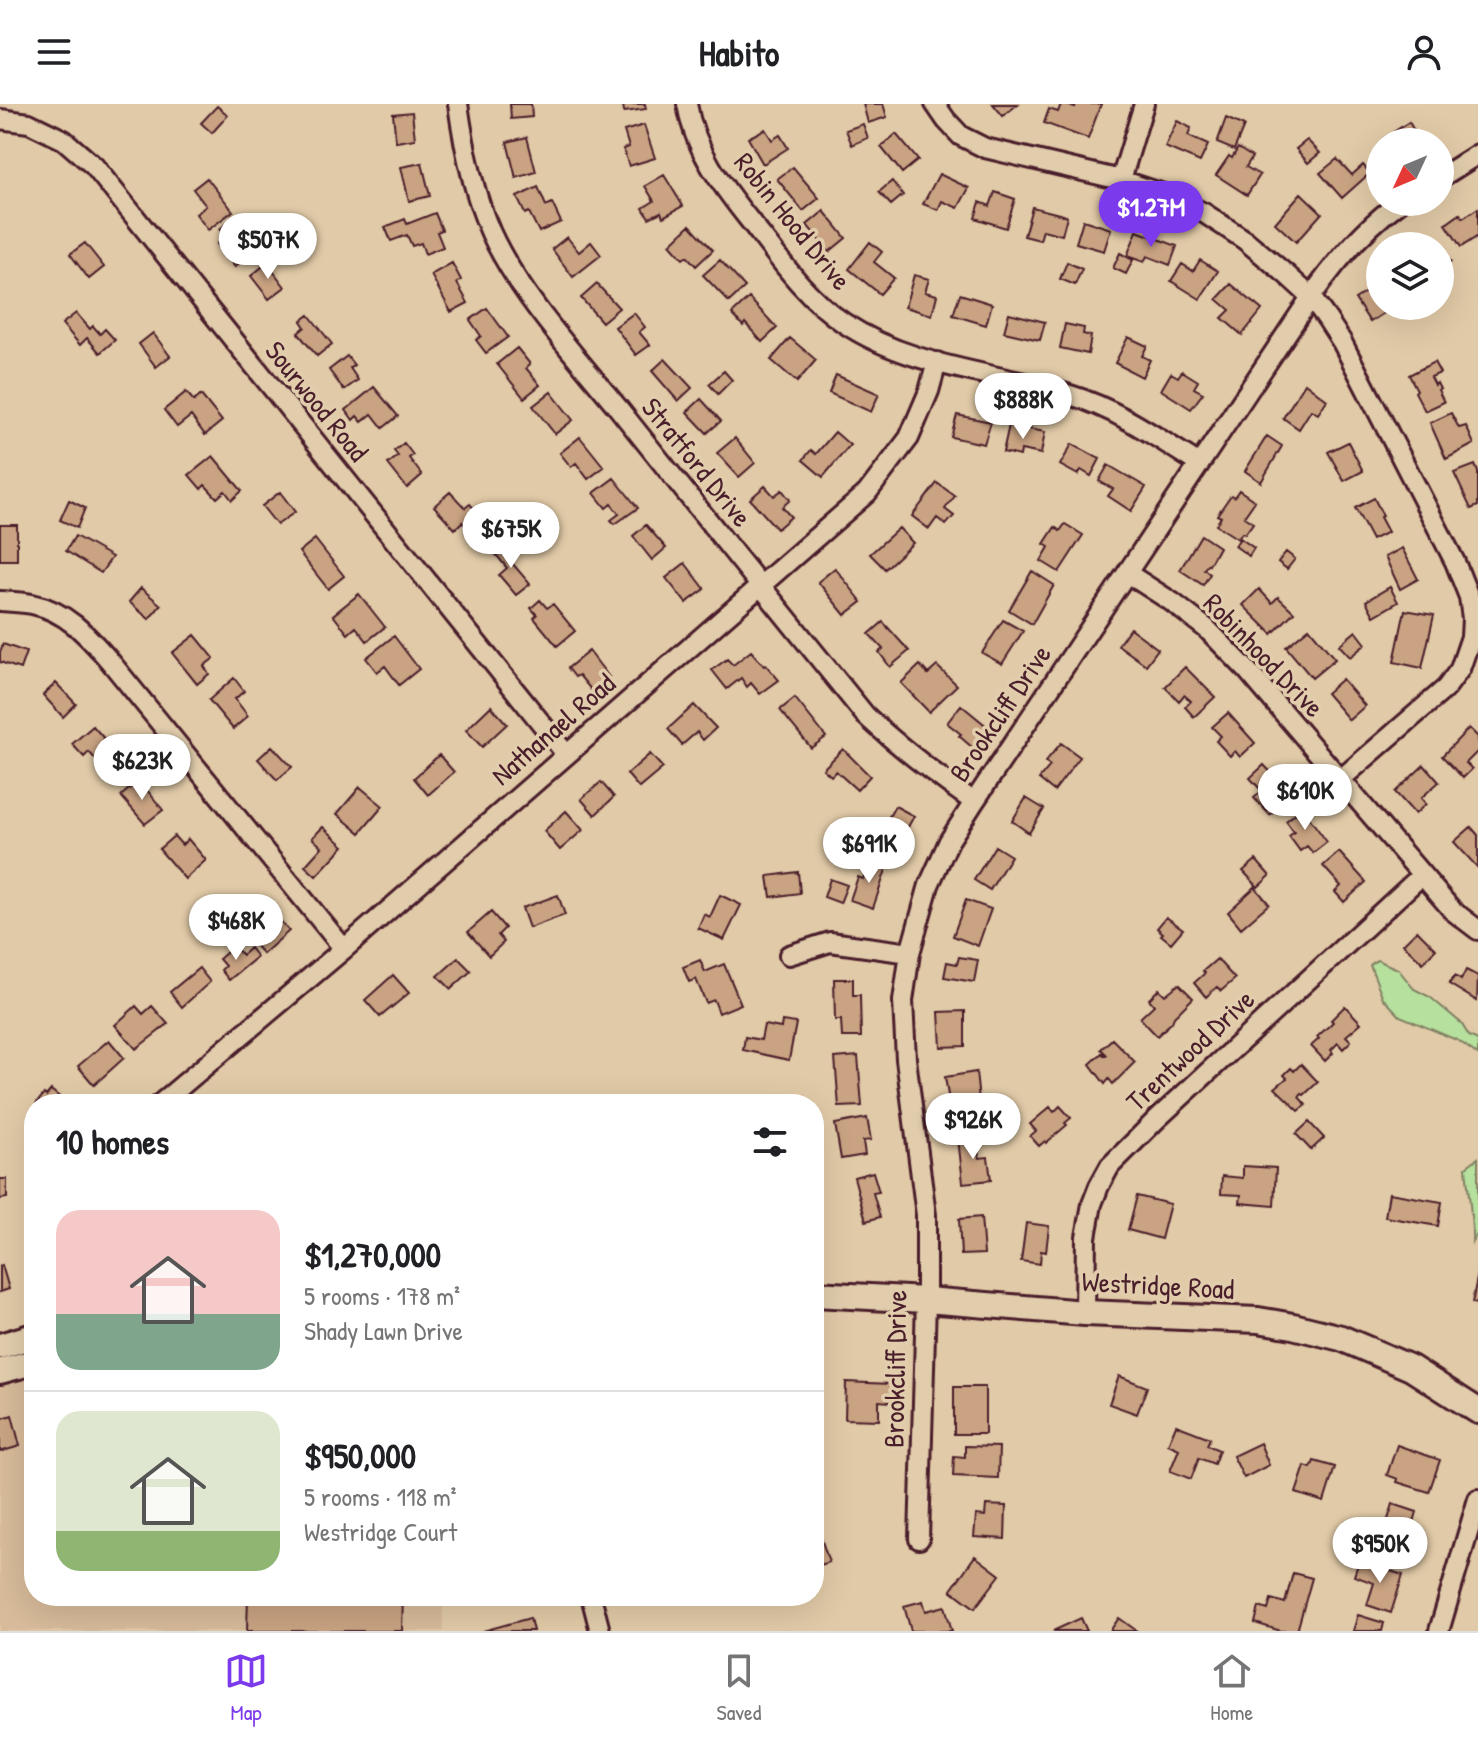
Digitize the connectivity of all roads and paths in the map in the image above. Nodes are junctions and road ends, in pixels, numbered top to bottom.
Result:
1 (458, 104) edge
2 (687, 104) edge
3 (935, 104) edge
4 (1144, 104) edge
5 (0, 119) edge
6 (1478, 154) edge
7 (1454, 169) edge
8 (1121, 180) junction
9 (1382, 216) edge
10 (1311, 297) junction
11 (937, 362) junction
12 (1199, 464) junction
13 (1127, 573) junction
14 (761, 586) junction
15 (0, 601) edge
16 (566, 754) junction
17 (1341, 779) junction
18 (974, 802) junction
19 (1422, 875) junction
20 (1478, 930) edge
21 (344, 949) junction
22 (910, 953) junction
23 (789, 955) dead end
24 (172, 1094) edge
25 (824, 1295) edge
26 (926, 1300) junction
27 (1085, 1313) junction
28 (24, 1339) edge
29 (0, 1346) edge
30 (24, 1365) edge
31 (0, 1371) edge
32 (1478, 1411) edge
33 (1478, 1499) edge
34 (919, 1539) dead end
35 (594, 1606) edge
36 (600, 1631) edge
37 (1439, 1631) edge

1 - 14 street, Stratford Drive
2 - 11 street, Robin Hood Drive
3 - 8 street
4 - 8 street
5 - 16 street, Sourwood Road
6 - 7 street
8 - 10 street
9 - 10 street, Brookcliff Drive
10 - 12 street, Brookcliff Drive
10 - 17 street
11 - 12 street, Robin Hood Drive
11 - 14 street, Nathanael Road
12 - 13 street, Brookcliff Drive
13 - 17 street, Robinhood Drive
13 - 18 street, Brookcliff Drive
14 - 16 street, Nathanael Road
14 - 18 street, Stratford Drive
15 - 21 street
16 - 21 street, Nathanael Road
17 - 19 street, Robinhood Drive
18 - 22 street, Brookcliff Drive
19 - 20 street, Robinhood Drive
19 - 27 street, Trentwood Drive
21 - 24 street, Nathanael Road
22 - 23 street
22 - 26 street, Brookcliff Drive
25 - 26 main road, Westridge Road
26 - 27 main road, Westridge Road
26 - 34 street, Brookcliff Drive
27 - 32 main road, Westridge Road
28 - 29 main road
30 - 31 main road
33 - 37 street
35 - 36 street

